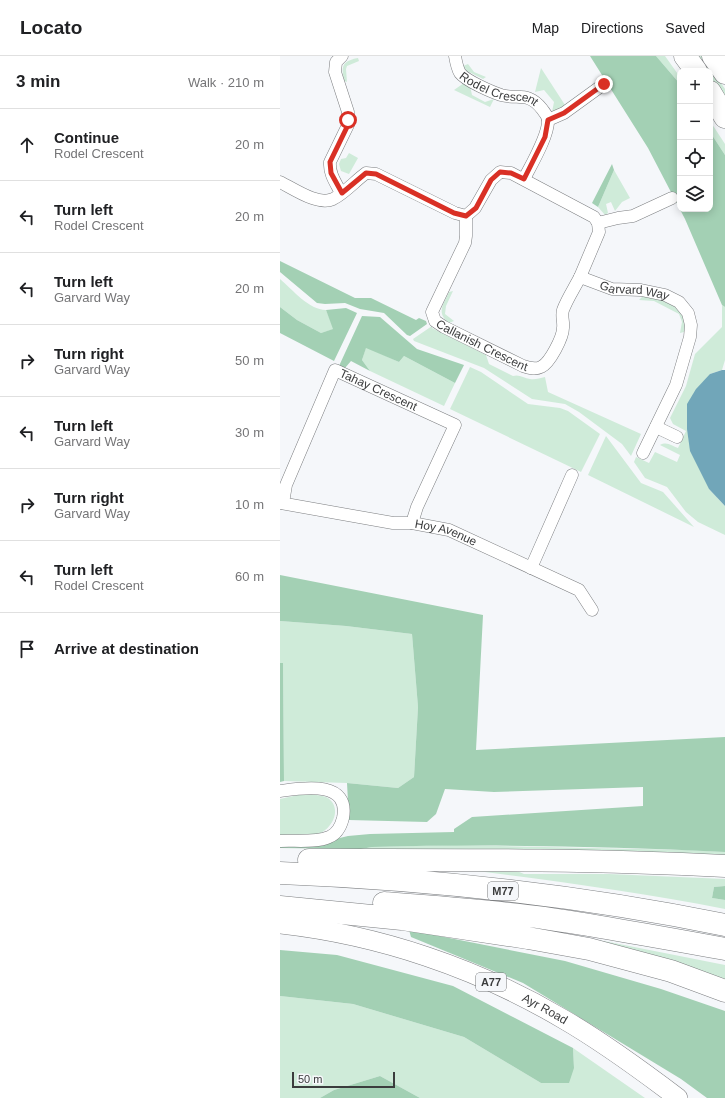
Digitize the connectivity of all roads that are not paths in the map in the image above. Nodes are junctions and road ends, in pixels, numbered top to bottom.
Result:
1 (342, 56) edge
2 (455, 56) edge
3 (685, 56) edge
4 (714, 56) edge
5 (694, 68) edge
6 (725, 73) edge
7 (604, 84) dead end
8 (713, 97) edge
9 (725, 117) edge
10 (548, 120) junction
11 (524, 179) junction
12 (280, 182) edge
13 (342, 193) junction
14 (672, 198) dead end
15 (466, 216) junction
16 (598, 223) junction
17 (580, 277) junction
18 (656, 427) junction
19 (677, 437) dead end
20 (643, 453) dead end
21 (572, 475) dead end
22 (281, 503) edge
23 (412, 523) junction
24 (531, 568) junction
25 (592, 610) dead end
26 (280, 791) edge
27 (280, 841) edge
28 (280, 860) edge
29 (725, 866) edge
30 (280, 873) edge
31 (280, 896) edge
32 (280, 908) edge
33 (280, 924) edge
34 (725, 925) edge
35 (725, 949) edge
36 (725, 991) edge
37 (678, 1098) edge

1 - 13 street
2 - 10 street, Rodel Crescent
3 - 5 highway
4 - 6 highway
7 - 10 street, Rodel Crescent
8 - 9 highway
10 - 11 street, Rodel Crescent
11 - 15 street
11 - 16 street
12 - 13 street
13 - 15 street
14 - 16 street
15 - 17 street, Callanish Crescent
16 - 17 street
17 - 18 street, Garvard Way
18 - 19 street
18 - 20 street, Garvard Way
21 - 24 street
22 - 23 street, Hoy Avenue
22 - 23 street, Tahay Crescent
23 - 24 street, Hoy Avenue
24 - 25 street, Hoy Avenue
26 - 27 street
28 - 29 highway
30 - 34 highway, M77
31 - 35 highway, M77
32 - 36 highway
33 - 37 main road, Ayr Road / A77

